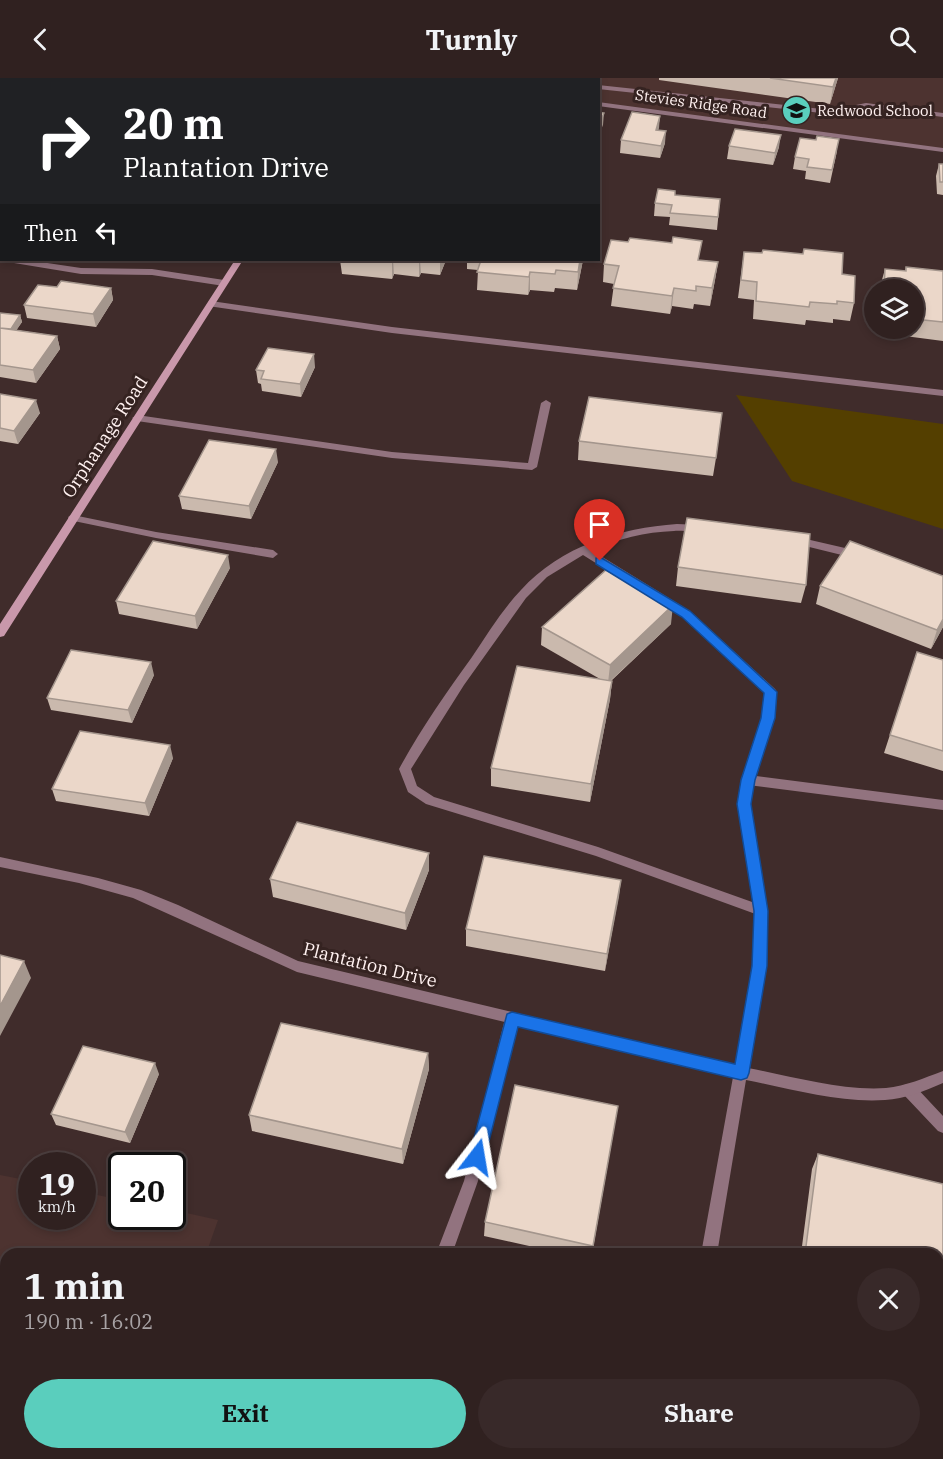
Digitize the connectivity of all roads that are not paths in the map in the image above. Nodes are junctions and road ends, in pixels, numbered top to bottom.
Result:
1 (600, 87) edge
2 (600, 104) edge
3 (943, 115) edge
4 (943, 150) edge
5 (20, 261) edge
6 (238, 261) edge
7 (224, 283) junction
8 (211, 304) junction
9 (943, 393) edge
10 (546, 403) dead end
11 (137, 418) junction
12 (74, 518) junction
13 (709, 528) edge
14 (783, 538) edge
15 (583, 550) junction
16 (273, 554) dead end
17 (873, 559) edge
18 (0, 633) edge
19 (748, 780) junction
20 (943, 805) edge
21 (0, 862) edge
22 (761, 911) junction
23 (512, 1019) junction
24 (741, 1073) junction
25 (943, 1077) edge
26 (909, 1090) junction
27 (943, 1126) edge
28 (446, 1248) edge
29 (710, 1248) edge

1 - 3 street
2 - 4 street, Stevies Ridge Road
5 - 7 street
6 - 7 main road, Orphanage Road
7 - 8 main road, Orphanage Road
8 - 9 street
8 - 11 main road, Orphanage Road
10 - 11 street
11 - 12 main road, Orphanage Road
12 - 16 street
12 - 18 main road, Orphanage Road
13 - 15 street
14 - 17 street
15 - 19 street
15 - 22 street
19 - 20 street
19 - 22 street
21 - 23 street, Plantation Drive
22 - 24 street
23 - 24 street, Plantation Drive
23 - 28 street
24 - 26 street, Plantation Drive
24 - 29 street
25 - 26 street, Plantation Drive
26 - 27 street

